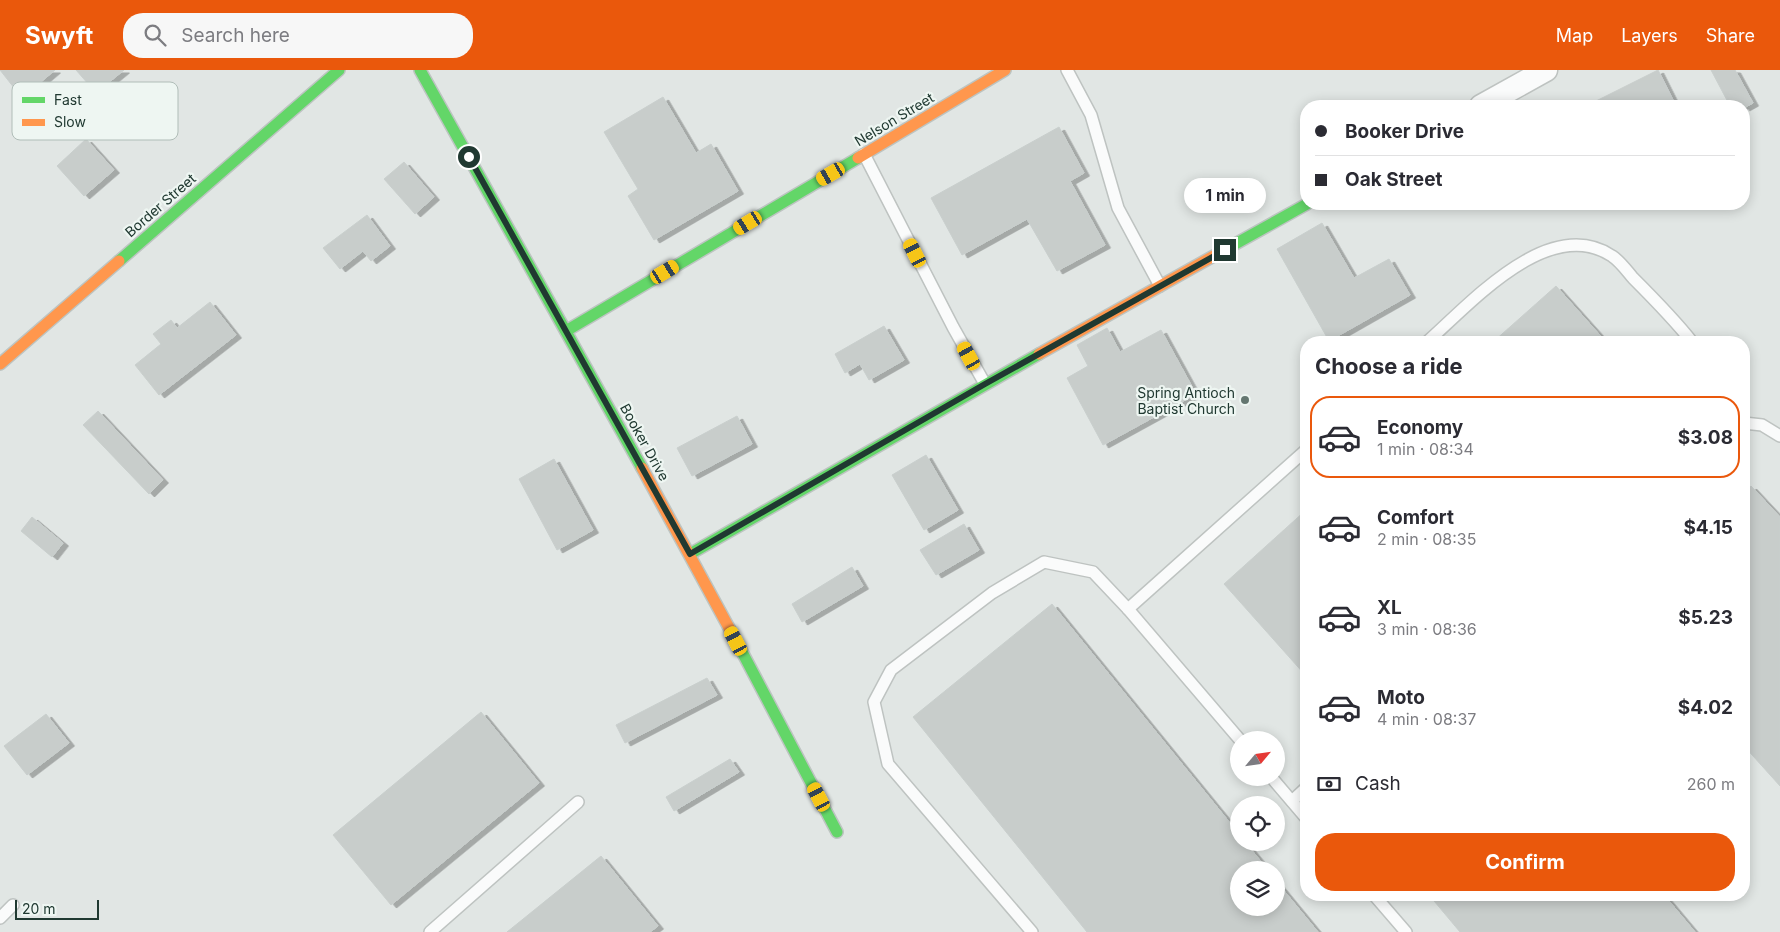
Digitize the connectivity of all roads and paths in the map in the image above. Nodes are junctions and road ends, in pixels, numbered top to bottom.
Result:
1 (339, 70) edge
2 (420, 70) edge
3 (1005, 70) edge
4 (1067, 70) edge
5 (1546, 70) edge
6 (1492, 100) edge
7 (864, 154) junction
8 (1300, 208) edge
9 (1160, 286) junction
10 (566, 331) junction
11 (1434, 336) edge
12 (1687, 336) edge
13 (0, 364) edge
14 (985, 384) junction
15 (1750, 424) edge
16 (1780, 436) edge
17 (1300, 455) edge
18 (690, 554) junction
19 (1128, 609) junction
20 (1232, 731) edge
21 (1279, 786) edge
22 (1300, 794) edge
23 (1292, 801) junction
24 (578, 802) dead end
25 (1300, 811) edge
26 (837, 832) dead end
27 (1379, 901) edge
28 (13, 905) dead end
29 (0, 918) edge
30 (430, 932) edge
31 (1032, 932) edge
32 (1406, 932) edge

1 - 13 street, Border Street
2 - 10 street, Booker Drive
3 - 7 street, Nelson Street
4 - 9 lane
5 - 6 street
7 - 10 street, Nelson Street
7 - 14 lane
8 - 9 street
9 - 14 street
10 - 18 street, Booker Drive
11 - 12 lane
14 - 18 street
15 - 16 lane
17 - 19 lane
18 - 26 street, Booker Drive
19 - 20 lane
19 - 31 lane
21 - 23 lane
22 - 23 lane
23 - 25 lane
24 - 30 lane
27 - 32 lane
28 - 29 lane

